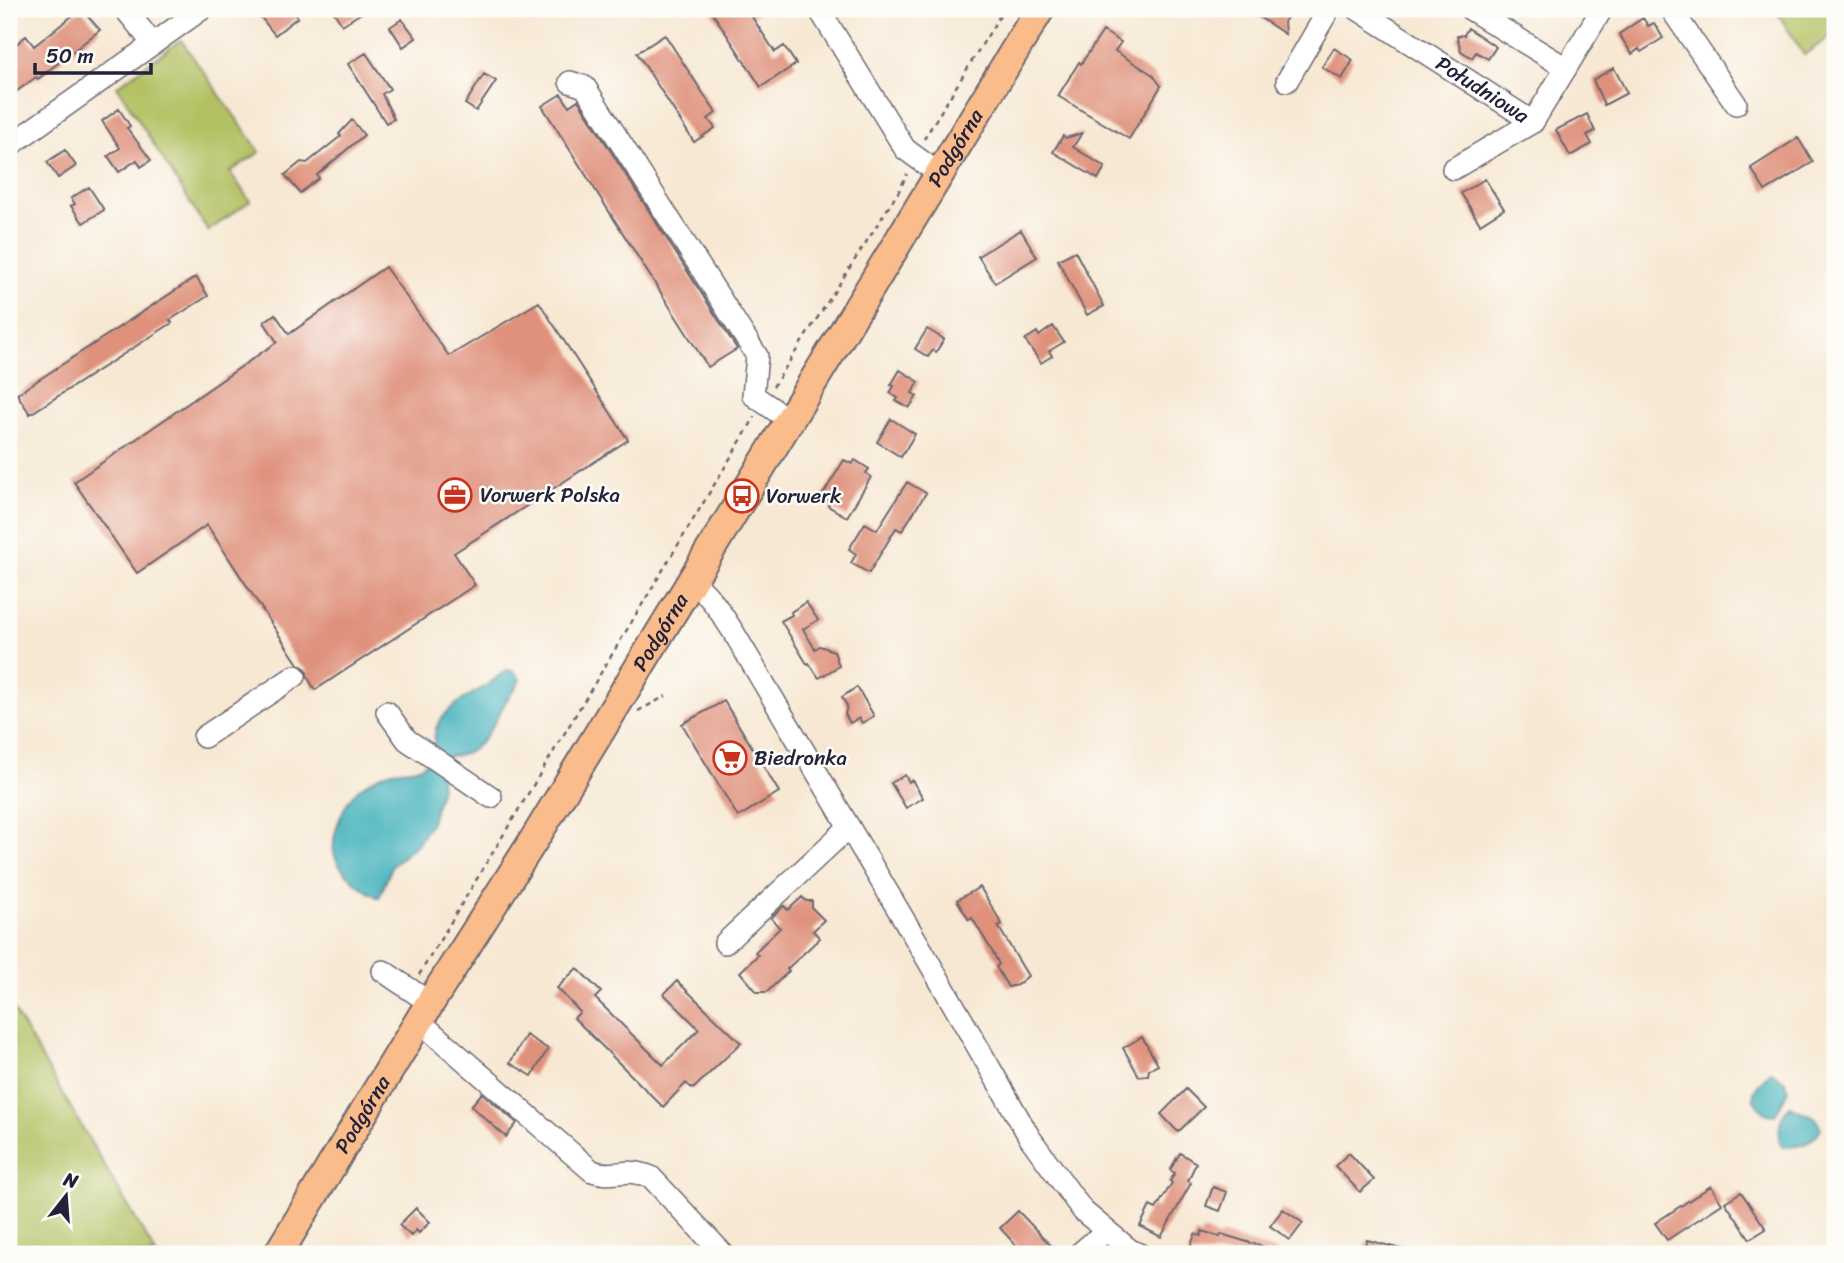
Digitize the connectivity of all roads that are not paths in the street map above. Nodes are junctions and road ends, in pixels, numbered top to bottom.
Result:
1 (125, 9) edge
2 (202, 9) edge
3 (819, 9) edge
4 (1040, 9) edge
5 (1329, 9) edge
6 (1357, 9) edge
7 (1470, 9) edge
8 (1602, 9) edge
9 (1671, 9) edge
10 (153, 44) junction
11 (1566, 68) junction
12 (1287, 81) dead end
13 (570, 82) dead end
14 (1736, 104) dead end
15 (1533, 122) junction
16 (9, 146) edge
17 (1453, 169) dead end
18 (939, 174) junction
19 (789, 420) junction
20 (691, 581) junction
21 (295, 676) dead end
22 (387, 712) dead end
23 (204, 737) dead end
24 (491, 797) dead end
25 (849, 827) junction
26 (725, 943) dead end
27 (383, 971) dead end
28 (420, 1005) junction
29 (1106, 1231) junction
30 (278, 1254) edge
31 (723, 1254) edge
32 (1079, 1254) edge
33 (1139, 1254) edge

1 - 10 street
2 - 10 street
3 - 18 street
4 - 18 main road, Podgórna
5 - 12 street
6 - 15 street, Południowa
7 - 11 street
8 - 11 street, Południowa
9 - 14 street
10 - 16 street
11 - 15 street, Południowa
13 - 19 street
15 - 17 street
18 - 19 main road, Podgórna
19 - 20 main road, Podgórna
20 - 25 street
20 - 28 main road, Podgórna
21 - 23 street
22 - 24 street
25 - 26 street
25 - 29 street
27 - 28 street
28 - 30 main road, Podgórna
28 - 31 street
29 - 32 street
29 - 33 street

